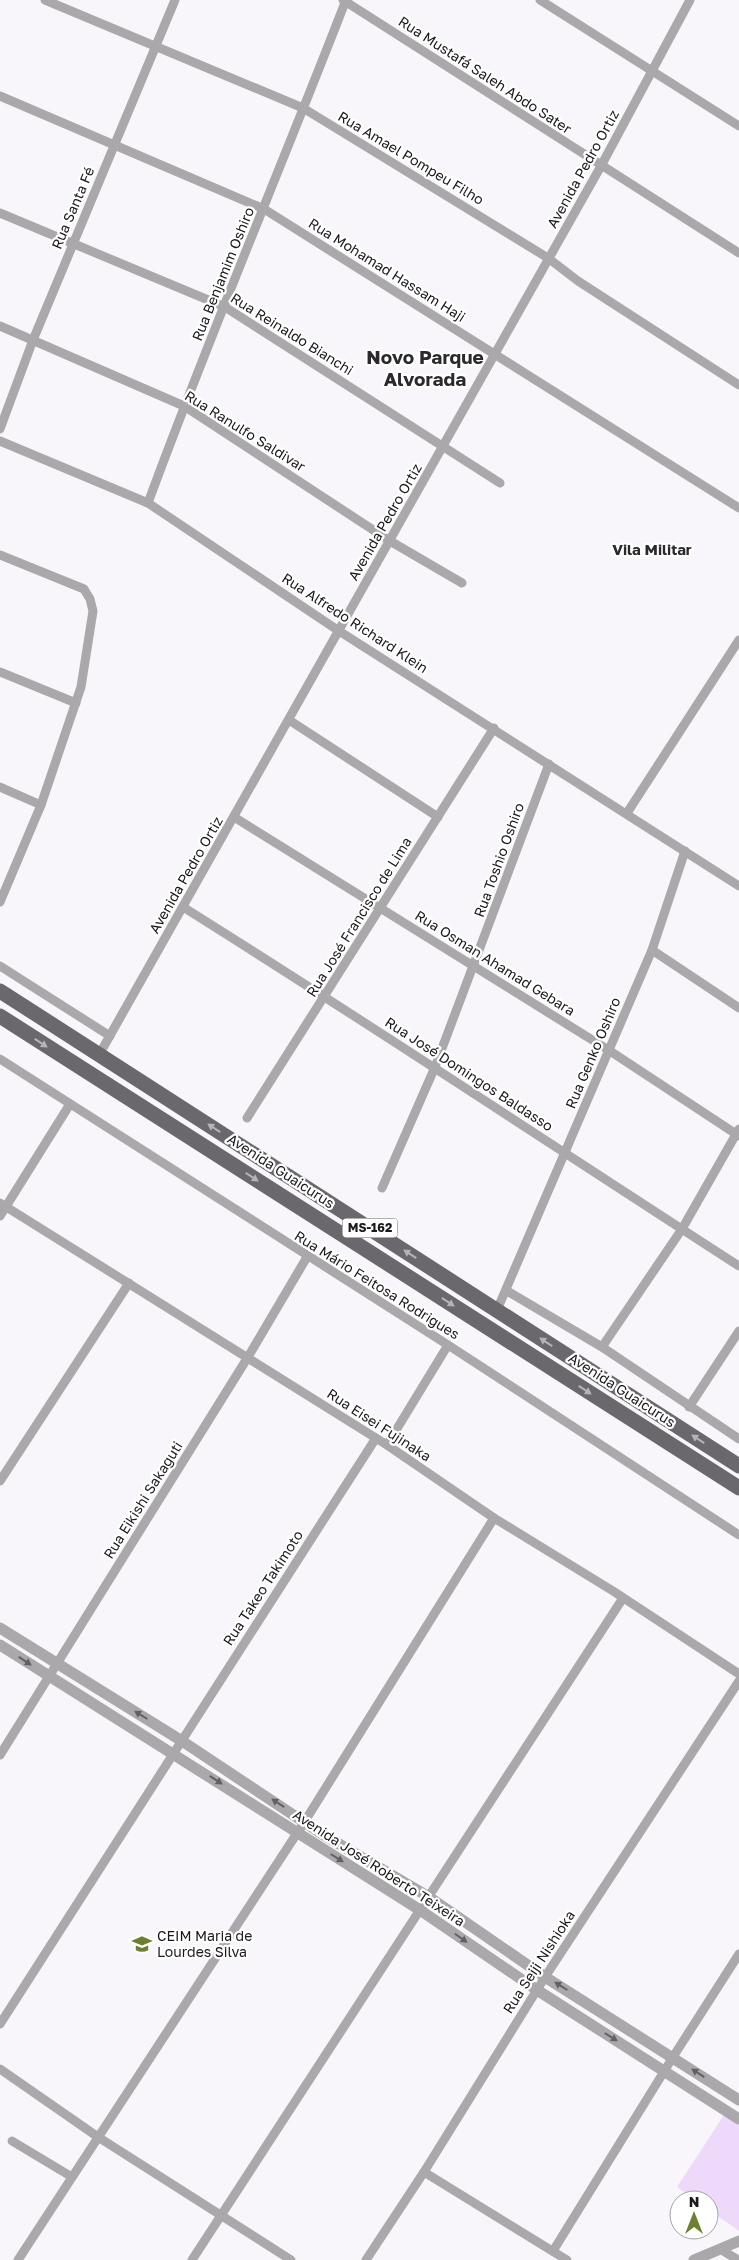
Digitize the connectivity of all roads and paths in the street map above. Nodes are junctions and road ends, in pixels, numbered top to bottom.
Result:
1 (45, 0) edge
2 (175, 0) edge
3 (345, 0) edge
4 (540, 0) edge
5 (690, 0) edge
6 (156, 47) junction
7 (652, 72) junction
8 (0, 96) edge
9 (303, 108) junction
10 (739, 126) edge
11 (114, 146) junction
12 (601, 166) junction
13 (264, 209) junction
14 (0, 213) edge
15 (73, 243) junction
16 (739, 253) edge
17 (548, 258) junction
18 (225, 307) junction
19 (0, 326) edge
20 (33, 340) junction
21 (496, 354) junction
22 (739, 385) edge
23 (184, 406) junction
24 (0, 429) edge
25 (0, 441) edge
26 (444, 447) junction
27 (500, 482) dead end
28 (148, 503) junction
29 (739, 508) edge
30 (390, 541) junction
31 (0, 555) edge
32 (462, 583) dead end
33 (339, 631) junction
34 (739, 640) edge
35 (0, 672) edge
36 (76, 703) junction
37 (289, 720) junction
38 (494, 728) junction
39 (549, 764) junction
40 (0, 787) edge
41 (40, 805) junction
42 (627, 813) junction
43 (234, 817) junction
44 (438, 817) junction
45 (685, 851) junction
46 (739, 886) edge
47 (0, 902) edge
48 (183, 907) junction
49 (381, 908) junction
50 (652, 950) junction
51 (0, 966) edge
52 (474, 966) junction
53 (0, 991) edge
54 (326, 996) junction
55 (739, 1008) edge
56 (0, 1016) edge
57 (110, 1036) junction
58 (610, 1051) junction
59 (100, 1055) junction
60 (0, 1060) edge
61 (435, 1067) junction
62 (70, 1104) junction
63 (247, 1118) dead end
64 (738, 1133) edge
65 (565, 1154) junction
66 (382, 1188) dead end
67 (3, 1205) edge
68 (0, 1216) edge
69 (682, 1229) junction
70 (307, 1258) junction
71 (739, 1266) edge
72 (129, 1282) junction
73 (507, 1291) junction
74 (497, 1310) junction
75 (739, 1331) edge
76 (448, 1345) junction
77 (602, 1347) junction
78 (248, 1357) junction
79 (689, 1407) junction
80 (376, 1438) junction
81 (739, 1439) edge
82 (387, 1445) junction
83 (739, 1466) edge
84 (0, 1481) edge
85 (739, 1488) edge
86 (494, 1518) junction
87 (739, 1535) edge
88 (624, 1598) junction
89 (0, 1628) edge
90 (0, 1645) edge
91 (58, 1663) junction
92 (739, 1674) edge
93 (50, 1677) junction
94 (739, 1681) edge
95 (182, 1741) junction
96 (0, 1754) edge
97 (175, 1754) junction
98 (305, 1821) junction
99 (296, 1833) junction
100 (429, 1897) junction
101 (420, 1910) junction
102 (739, 1954) edge
103 (546, 1976) junction
104 (537, 1990) junction
105 (0, 2024) edge
106 (673, 2057) junction
107 (0, 2068) edge
108 (665, 2071) junction
109 (739, 2100) edge
110 (739, 2119) edge
111 (98, 2137) junction
112 (12, 2141) dead end
113 (424, 2172) junction
114 (72, 2177) junction
115 (220, 2216) junction
116 (739, 2241) edge
117 (720, 2249) junction
118 (553, 2251) junction
119 (18, 2260) edge
120 (192, 2260) edge
121 (292, 2260) edge
122 (366, 2260) edge
123 (567, 2260) edge
124 (694, 2260) edge
125 (738, 2260) edge

1 - 6 street, Rua Amael Pompeu Filho
2 - 6 street, Rua Santa Fé
3 - 9 street, Rua Benjamim Oshiro
3 - 12 street, Rua Mustafá Saleh Abdo Sater
4 - 7 street
5 - 7 street, Avenida Pedro Ortiz
6 - 9 street, Rua Amael Pompeu Filho
6 - 11 street, Rua Santa Fé
7 - 10 street
7 - 12 street, Avenida Pedro Ortiz
8 - 11 street, Rua Mohamad Hassam Haji
9 - 13 street, Rua Benjamim Oshiro
9 - 17 street, Rua Amael Pompeu Filho
11 - 13 street, Rua Mohamad Hassam Haji
11 - 15 street, Rua Santa Fé
12 - 16 street, Rua Mustafá Saleh Abdo Sater
12 - 17 street, Avenida Pedro Ortiz
13 - 18 street, Rua Benjamim Oshiro
13 - 21 street, Rua Mohamad Hassam Haji
14 - 15 street, Rua Reinaldo Bianchi
15 - 18 street, Rua Reinaldo Bianchi
15 - 20 street, Rua Santa Fé
17 - 21 street, Avenida Pedro Ortiz
17 - 22 street, Rua Amael Pompeu Filho
18 - 23 street, Rua Benjamim Oshiro
18 - 26 street, Rua Reinaldo Bianchi
19 - 20 street, Rua Ranulfo Saldivar
20 - 23 street, Rua Ranulfo Saldivar
20 - 24 street, Rua Santa Fé
21 - 26 street, Avenida Pedro Ortiz
21 - 29 street, Rua Mohamad Hassam Haji
23 - 28 street, Rua Benjamim Oshiro
23 - 30 street, Rua Ranulfo Saldivar
25 - 28 street, Rua Alfredo Richard Klein
26 - 27 street, Rua Reinaldo Bianchi
26 - 30 street, Avenida Pedro Ortiz
28 - 33 street, Rua Alfredo Richard Klein
30 - 32 street, Rua Ranulfo Saldivar
30 - 33 street, Avenida Pedro Ortiz
31 - 36 street
33 - 37 street, Avenida Pedro Ortiz
33 - 38 street, Rua Alfredo Richard Klein
34 - 42 street
35 - 36 street
36 - 41 street
37 - 43 street, Avenida Pedro Ortiz
37 - 44 street
38 - 39 street, Rua Alfredo Richard Klein
38 - 44 street, Rua José Francisco de Lima
39 - 42 street, Rua Alfredo Richard Klein
39 - 52 street, Rua Toshio Oshiro
40 - 41 street
41 - 47 street
42 - 45 street, Rua Alfredo Richard Klein
43 - 48 street, Avenida Pedro Ortiz
43 - 49 street, Rua Osman Ahamad Gebara
44 - 49 street, Rua José Francisco de Lima
45 - 46 street, Rua Alfredo Richard Klein
45 - 50 street, Rua Genko Oshiro
48 - 54 street, Rua José Domingos Baldasso
48 - 57 street, Avenida Pedro Ortiz
49 - 52 street, Rua Osman Ahamad Gebara
49 - 54 street, Rua José Francisco de Lima
50 - 55 street
50 - 58 street, Rua Genko Oshiro
51 - 57 street
52 - 58 street, Rua Osman Ahamad Gebara
52 - 61 street, Rua Toshio Oshiro
53 - 59 main road, Avenida Guaicurus / MS-162
54 - 61 street, Rua José Domingos Baldasso
54 - 63 street, Rua José Francisco de Lima
56 -> 85 main road, Avenida Guaicurus / MS-162
57 - 59 street, Avenida Pedro Ortiz
58 - 64 street, Rua Osman Ahamad Gebara
58 - 65 street, Rua Genko Oshiro
74 -> 59 main road, Avenida Guaicurus / MS-162
60 - 62 street, Rua Mário Feitosa Rodrigues
61 - 65 street, Rua José Domingos Baldasso
61 - 66 street, Rua Toshio Oshiro
62 - 67 street
62 - 70 street, Rua Mário Feitosa Rodrigues
64 - 69 street
65 - 69 street, Rua José Domingos Baldasso
65 - 73 street, Rua Genko Oshiro
67 - 68 street
67 - 72 street, Rua Eisei Fujinaka
69 - 71 street, Rua José Domingos Baldasso
69 - 77 street
70 - 76 street, Rua Mário Feitosa Rodrigues
70 - 78 street, Rua Eikishi Sakaguti
72 - 78 street, Rua Eisei Fujinaka
72 - 84 street
73 - 74 street, Rua Genko Oshiro
73 - 77 street
83 -> 74 main road, Avenida Guaicurus / MS-162
75 - 79 street
76 - 82 street
76 - 87 street, Rua Mário Feitosa Rodrigues
77 - 79 street
78 - 80 street, Rua Eisei Fujinaka
78 - 91 street, Rua Eikishi Sakaguti
79 - 81 street
80 - 82 street, Rua Eisei Fujinaka
80 - 95 street, Rua Takeo Takimoto
82 - 86 street, Rua Eisei Fujinaka
86 - 88 street, Rua Eisei Fujinaka
86 - 98 street
88 - 92 street, Rua Eisei Fujinaka
88 - 100 street
89 - 91 street, Avenida José Roberto Teixeira
90 -> 93 street, Avenida José Roberto Teixeira
91 - 93 street, Rua Eikishi Sakaguti
95 -> 91 street, Avenida José Roberto Teixeira
93 - 96 street, Rua Eikishi Sakaguti
93 - 97 street, Avenida José Roberto Teixeira
94 - 103 street, Rua Seiji Nishioka
95 - 97 street, Rua Takeo Takimoto
98 -> 95 street, Avenida José Roberto Teixeira
97 -> 99 street, Avenida José Roberto Teixeira
97 - 105 street, Rua Takeo Takimoto
98 - 99 street
98 - 100 street, Avenida José Roberto Teixeira
99 -> 101 street, Avenida José Roberto Teixeira
99 - 111 street
100 - 101 street
100 - 103 street, Avenida José Roberto Teixeira
101 -> 104 street, Avenida José Roberto Teixeira
101 - 115 street
102 - 106 street
103 - 104 street, Rua Seiji Nishioka
106 -> 103 street, Avenida José Roberto Teixeira
104 -> 108 street, Avenida José Roberto Teixeira
104 - 113 street, Rua Seiji Nishioka
106 - 108 street
109 -> 106 street, Avenida José Roberto Teixeira
107 - 111 street
108 - 110 street, Avenida José Roberto Teixeira
108 - 118 street
111 - 114 street
111 - 115 street
112 - 114 street
113 - 118 street
113 - 122 street, Rua Seiji Nishioka
114 - 119 street
115 - 120 street
115 - 121 street
116 - 117 street
117 - 124 street
117 - 125 street
118 - 123 street

